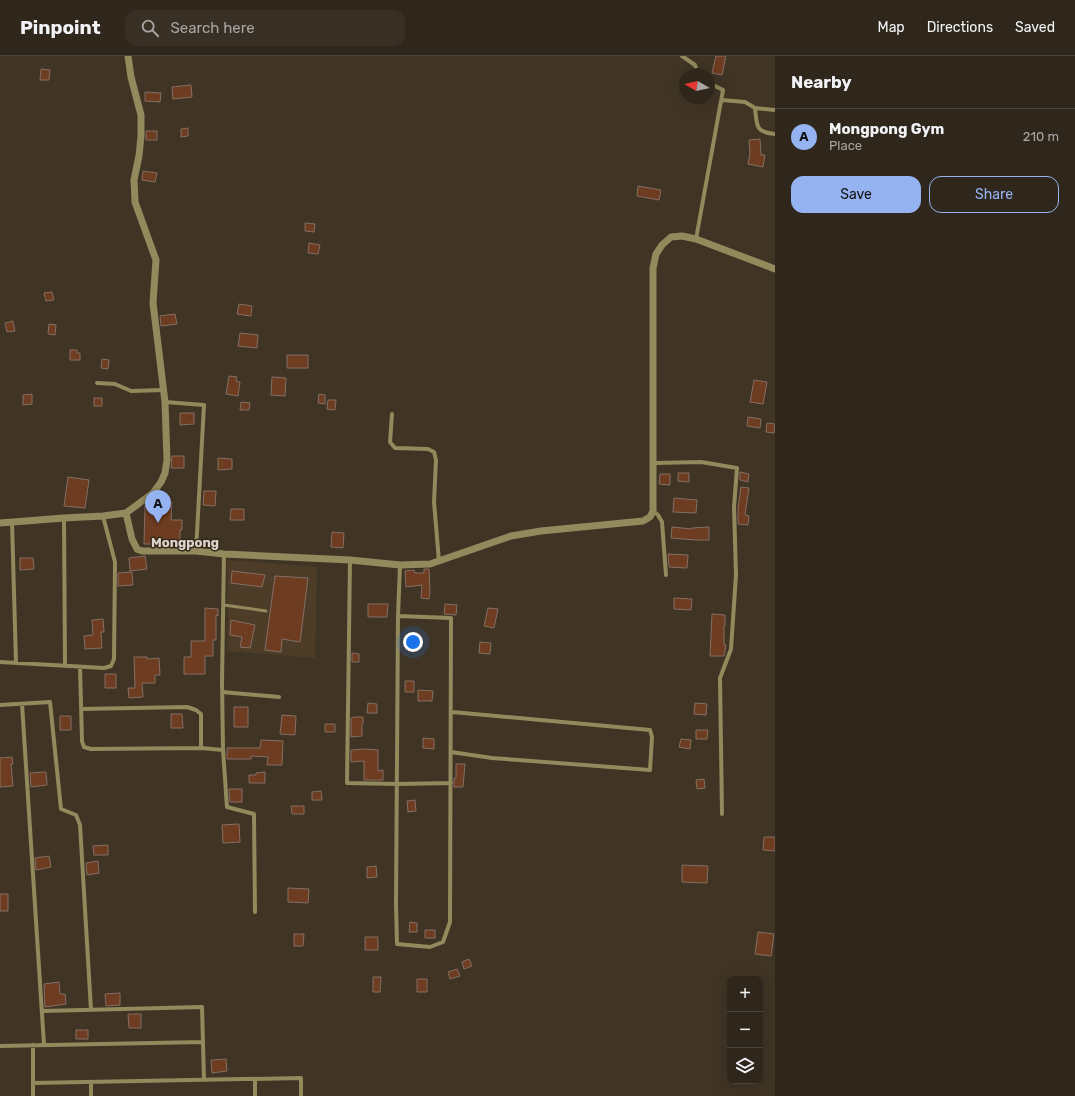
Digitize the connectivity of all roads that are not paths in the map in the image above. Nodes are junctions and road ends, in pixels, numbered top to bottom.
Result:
1 (128, 56) edge
2 (682, 56) edge
3 (696, 68) edge
4 (715, 86) edge
5 (722, 100) junction
6 (755, 108) junction
7 (775, 110) edge
8 (775, 134) edge
9 (696, 239) junction
10 (775, 269) edge
11 (97, 383) dead end
12 (164, 390) junction
13 (165, 402) junction
14 (392, 414) dead end
15 (654, 463) junction
16 (653, 511) junction
17 (126, 513) junction
18 (103, 516) junction
19 (64, 518) junction
20 (12, 522) junction
21 (0, 523) edge
22 (196, 551) junction
23 (224, 554) junction
24 (350, 560) junction
25 (438, 562) junction
26 (400, 565) junction
27 (666, 576) dead end
28 (224, 605) junction
29 (266, 612) dead end
30 (398, 616) junction
31 (0, 662) edge
32 (16, 662) junction
33 (65, 665) junction
34 (80, 667) junction
35 (222, 692) junction
36 (279, 697) dead end
37 (22, 704) junction
38 (0, 705) edge
39 (81, 710) junction
40 (452, 712) junction
41 (201, 748) junction
42 (223, 750) junction
43 (451, 752) junction
44 (451, 783) junction
45 (398, 784) junction
46 (722, 814) dead end
47 (255, 912) dead end
48 (91, 1010) junction
49 (42, 1011) junction
50 (203, 1042) junction
51 (33, 1045) junction
52 (44, 1045) junction
53 (0, 1046) edge
54 (255, 1079) junction
55 (204, 1080) junction
56 (91, 1082) junction
57 (33, 1083) junction
58 (33, 1096) edge
59 (91, 1096) edge
60 (255, 1096) edge
61 (301, 1096) edge

1 - 12 street
2 - 3 street
4 - 5 street
5 - 6 street
5 - 9 street
6 - 7 street
6 - 8 street
9 - 10 street
9 - 15 street
11 - 12 street
12 - 13 street
13 - 17 street
13 - 22 street
14 - 25 street
15 - 16 street
15 - 46 street
16 - 25 street
16 - 27 street
17 - 18 street
17 - 22 street
18 - 19 street
18 - 34 street
19 - 20 street
19 - 33 street
20 - 21 street
20 - 32 street
22 - 23 street
23 - 24 street
23 - 28 street
24 - 26 street
24 - 45 street
25 - 26 street
26 - 30 street
28 - 29 lane
28 - 35 street
30 - 40 street
30 - 45 street
31 - 32 street
32 - 33 street
33 - 34 street
34 - 39 street
35 - 36 street
35 - 42 street
37 - 38 street
37 - 48 street
37 - 49 street
39 - 41 street
39 - 41 street
40 - 43 street
40 - 43 street
41 - 42 street
42 - 47 street
43 - 44 street
44 - 45 street
44 - 45 street
48 - 49 street
48 - 50 street
49 - 52 street
50 - 52 street
50 - 55 street
51 - 52 street
51 - 53 street
51 - 57 street
54 - 55 street
54 - 60 street
54 - 61 street
55 - 56 street
56 - 57 street
56 - 59 street
57 - 58 street

